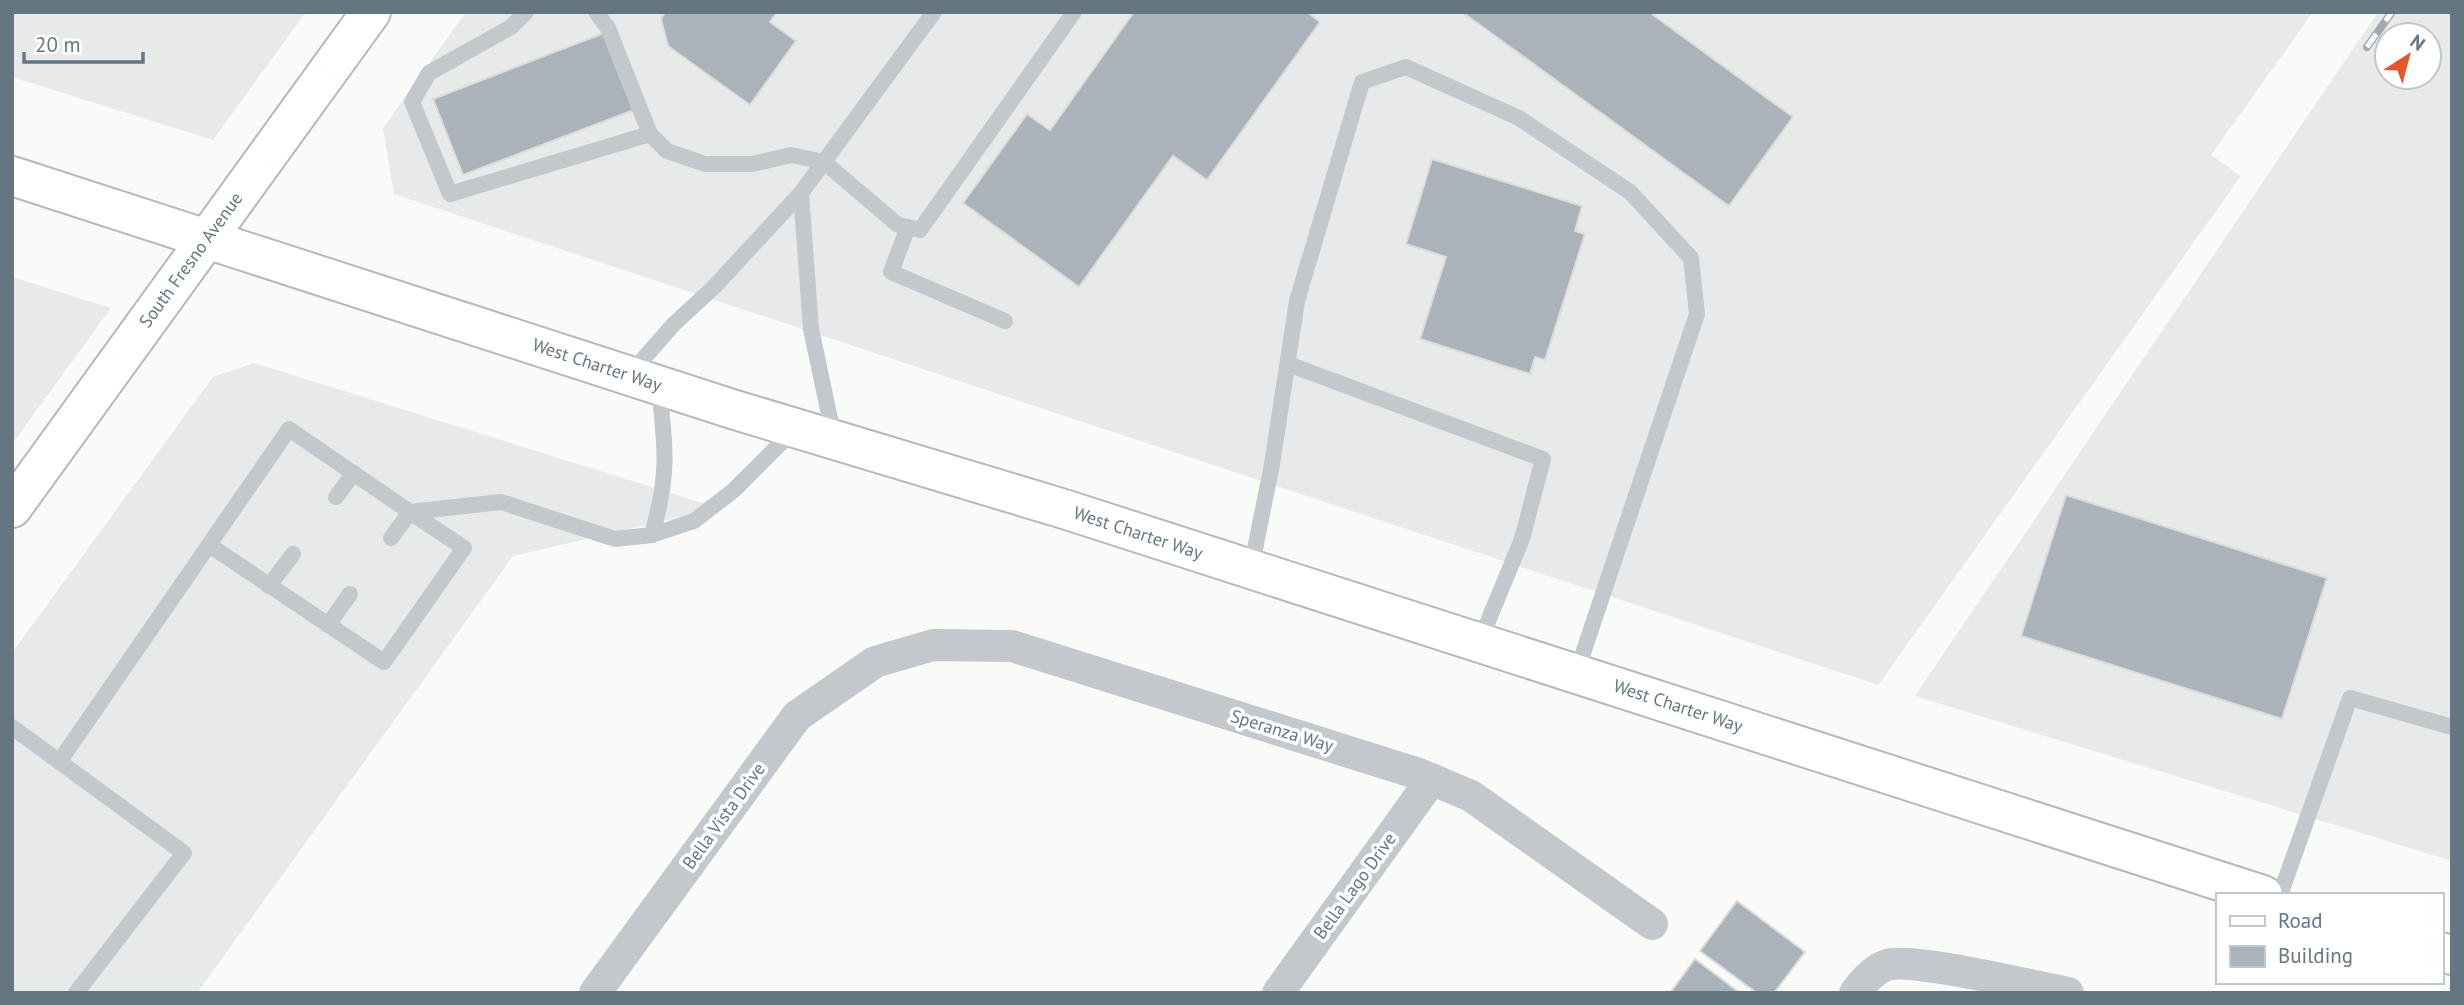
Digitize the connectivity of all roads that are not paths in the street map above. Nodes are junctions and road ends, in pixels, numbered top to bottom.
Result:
1 (371, 12) edge
2 (526, 12) edge
3 (596, 12) edge
4 (934, 12) edge
5 (1074, 12) edge
6 (650, 134) junction
7 (824, 163) junction
8 (12, 176) edge
9 (801, 193) junction
10 (908, 227) junction
11 (207, 237) junction
12 (1005, 321) dead end
13 (1288, 364) junction
14 (644, 380) junction
15 (796, 428) junction
16 (835, 440) junction
17 (354, 472) junction
18 (336, 497) dead end
19 (12, 508) edge
20 (410, 512) junction
21 (652, 535) junction
22 (391, 537) dead end
23 (209, 545) junction
24 (293, 554) dead end
25 (1251, 569) junction
26 (270, 586) junction
27 (350, 594) dead end
28 (328, 625) junction
29 (1479, 643) junction
30 (875, 662) joint
31 (1576, 674) junction
32 (12, 727) edge
33 (2452, 727) edge
34 (59, 762) junction
35 (1432, 779) junction
36 (2257, 893) edge
37 (2281, 893) edge
38 (1652, 924) dead end
39 (76, 993) edge
40 (595, 993) edge
41 (1278, 993) edge
42 (1855, 993) edge
43 (2068, 993) edge

1 - 11 main road, South Fresno Avenue
2 - 6 lane
3 - 6 lane
4 - 7 lane
5 - 10 lane
6 - 7 lane
7 - 9 lane
7 - 10 lane
8 - 11 main road, West Charter Way
9 - 14 lane
9 - 16 lane
10 - 12 lane
11 - 14 main road, West Charter Way
11 - 19 main road, South Fresno Avenue
13 - 25 lane
13 - 29 lane
13 - 31 lane
14 - 15 main road, West Charter Way
14 - 21 lane
15 - 16 main road, West Charter Way
15 - 21 lane
16 - 25 main road, West Charter Way
17 - 18 lane
17 - 20 lane
17 - 23 lane
20 - 21 lane
20 - 22 lane
20 - 28 lane
23 - 26 lane
23 - 34 lane
24 - 26 lane
25 - 29 main road, West Charter Way
26 - 28 lane
27 - 28 lane
29 - 31 main road, West Charter Way
30 - 35 street, Speranza Way
30 - 40 street, Bella Vista Drive
31 - 36 main road, West Charter Way
32 - 34 lane
33 - 37 lane
34 - 39 lane
35 - 38 street, Speranza Way
35 - 41 street, Bella Lago Drive
42 - 43 street

